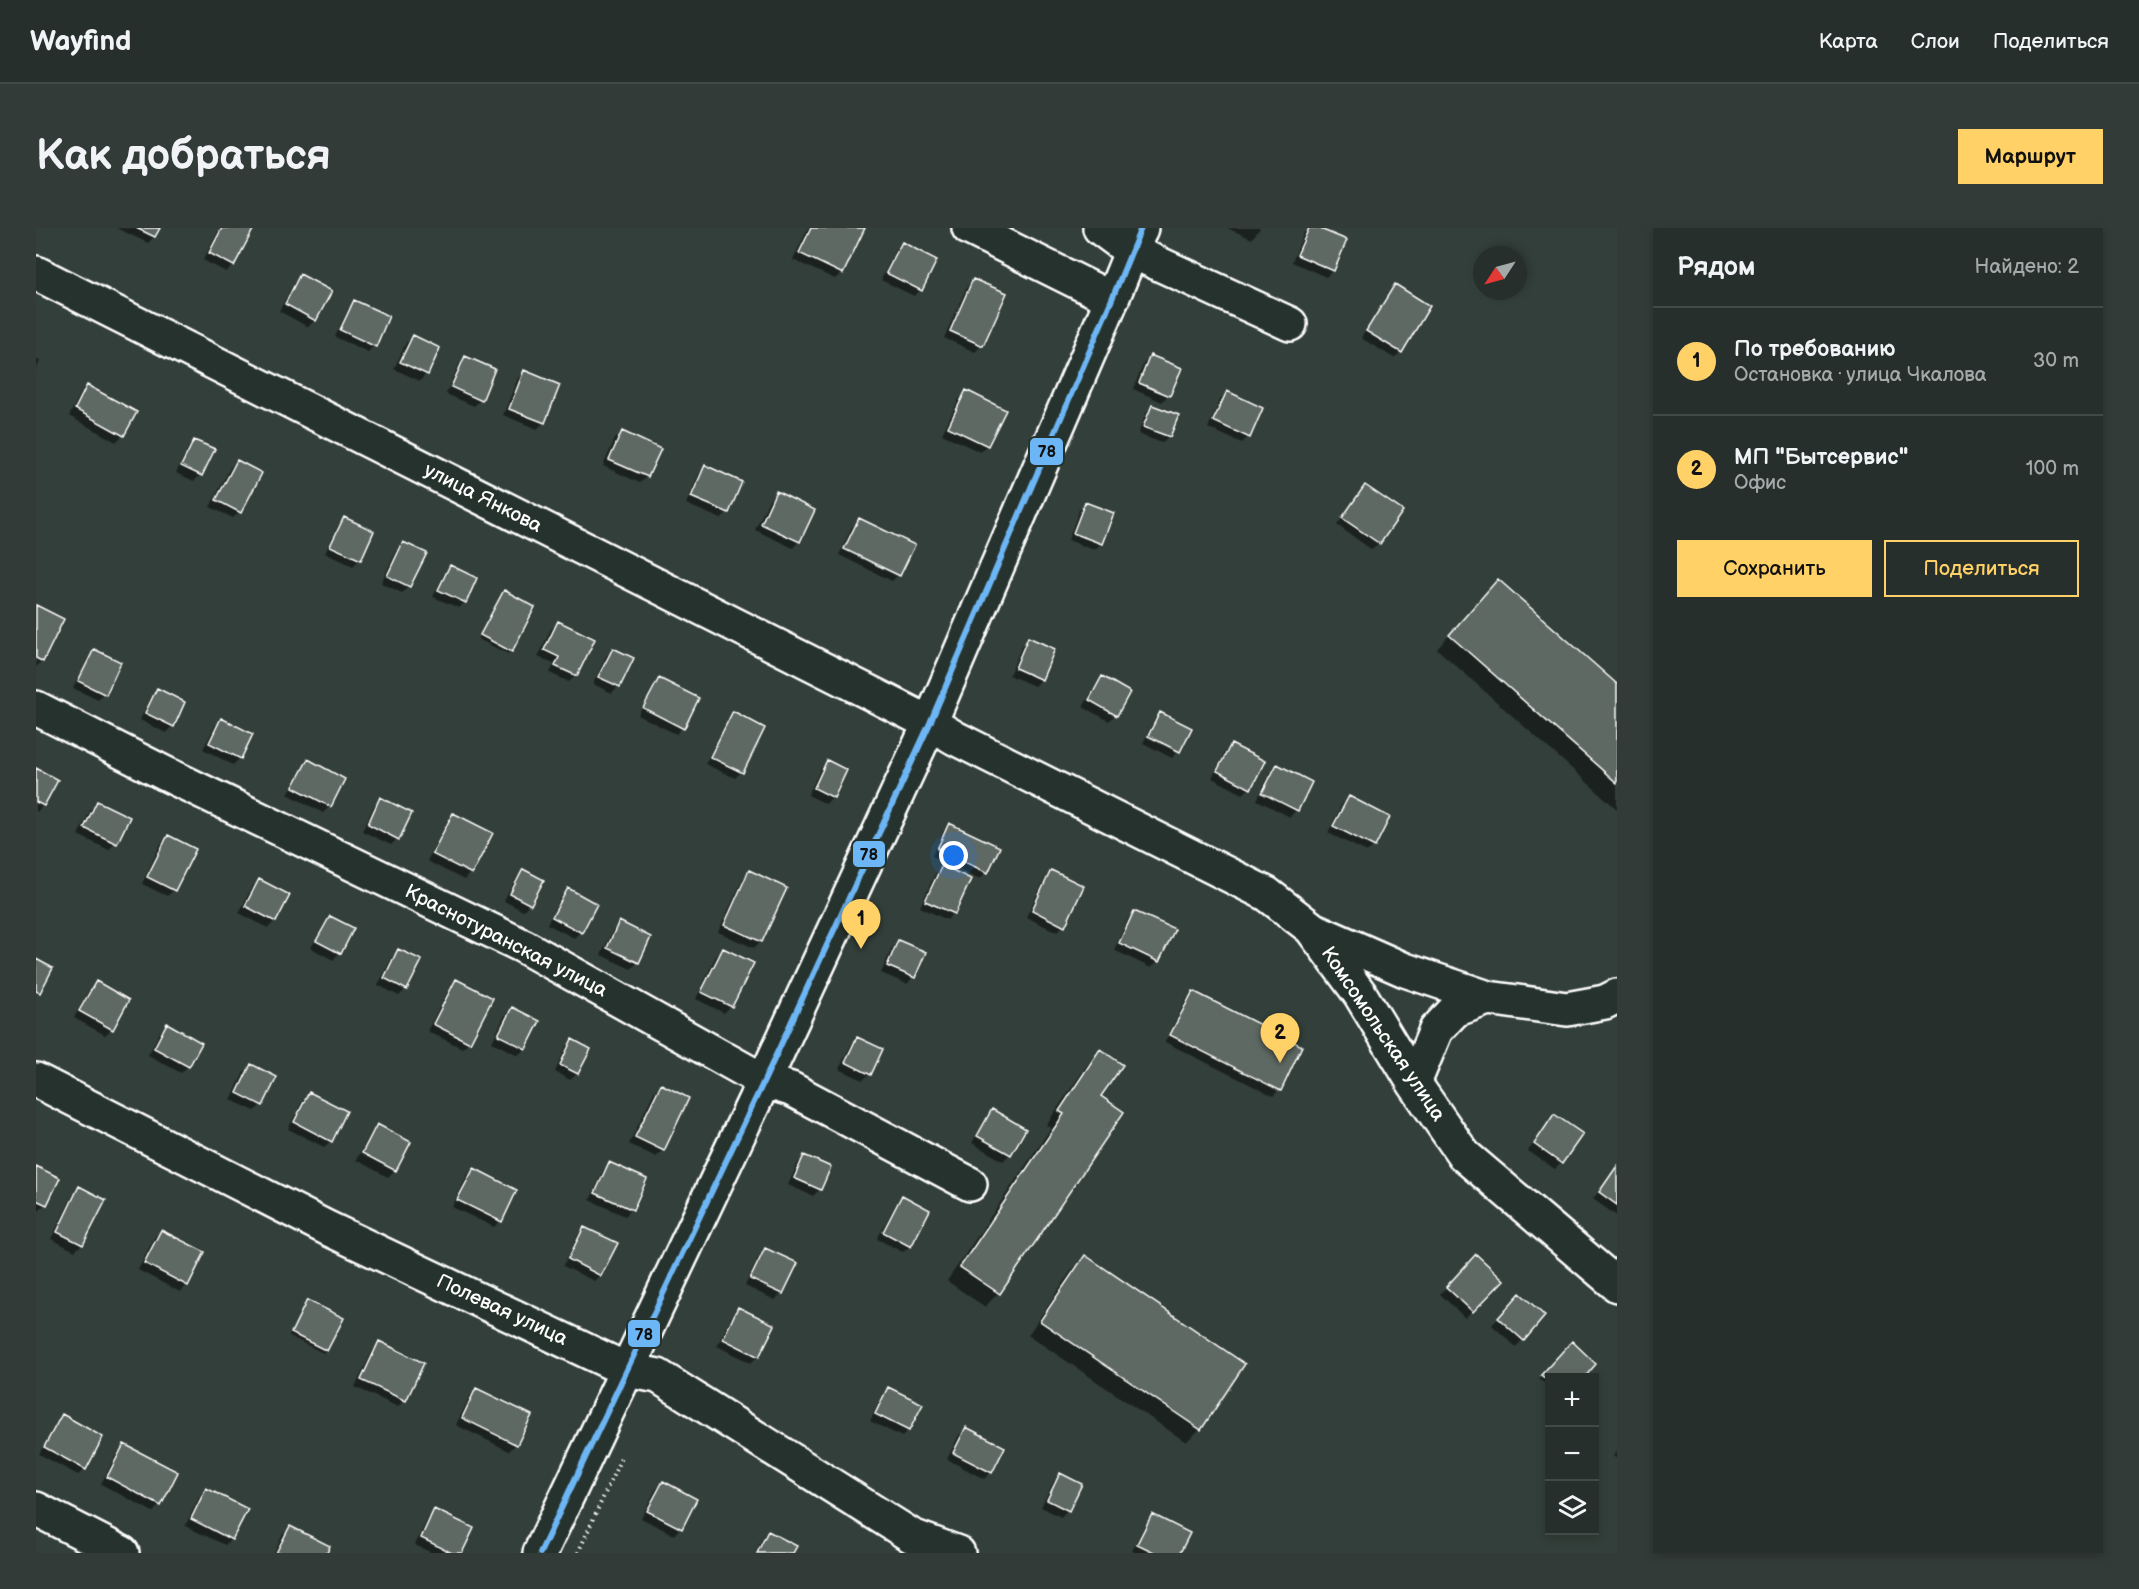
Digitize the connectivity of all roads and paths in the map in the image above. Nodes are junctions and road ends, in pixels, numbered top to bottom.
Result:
1 (969, 228) edge
2 (1100, 228) edge
3 (1136, 239) edge
4 (36, 273) edge
5 (1112, 299) junction
6 (1290, 324) dead end
7 (36, 708) edge
8 (930, 723) junction
9 (1311, 928) junction
10 (1617, 996) edge
11 (1488, 998) junction
12 (36, 1080) edge
13 (764, 1082) junction
14 (1414, 1083) junction
15 (970, 1184) dead end
16 (1617, 1285) edge
17 (627, 1370) junction
18 (36, 1509) edge
19 (122, 1553) edge
20 (540, 1553) edge
21 (957, 1553) edge

1 - 5 street
2 - 3 street
3 - 5 street
3 - 6 street
4 - 8 street, улица Янкова
5 - 8 street
7 - 13 street, Краснотуранская улица
8 - 9 street, Комсомольская улица
8 - 13 street
9 - 11 street
9 - 14 street, Комсомольская улица
10 - 11 street
11 - 14 street
12 - 17 street, Полевая улица
13 - 15 street, Краснотуранская улица
13 - 17 street
14 - 16 street, Комсомольская улица
17 - 20 street
17 - 21 street, Полевая улица
18 - 19 street

